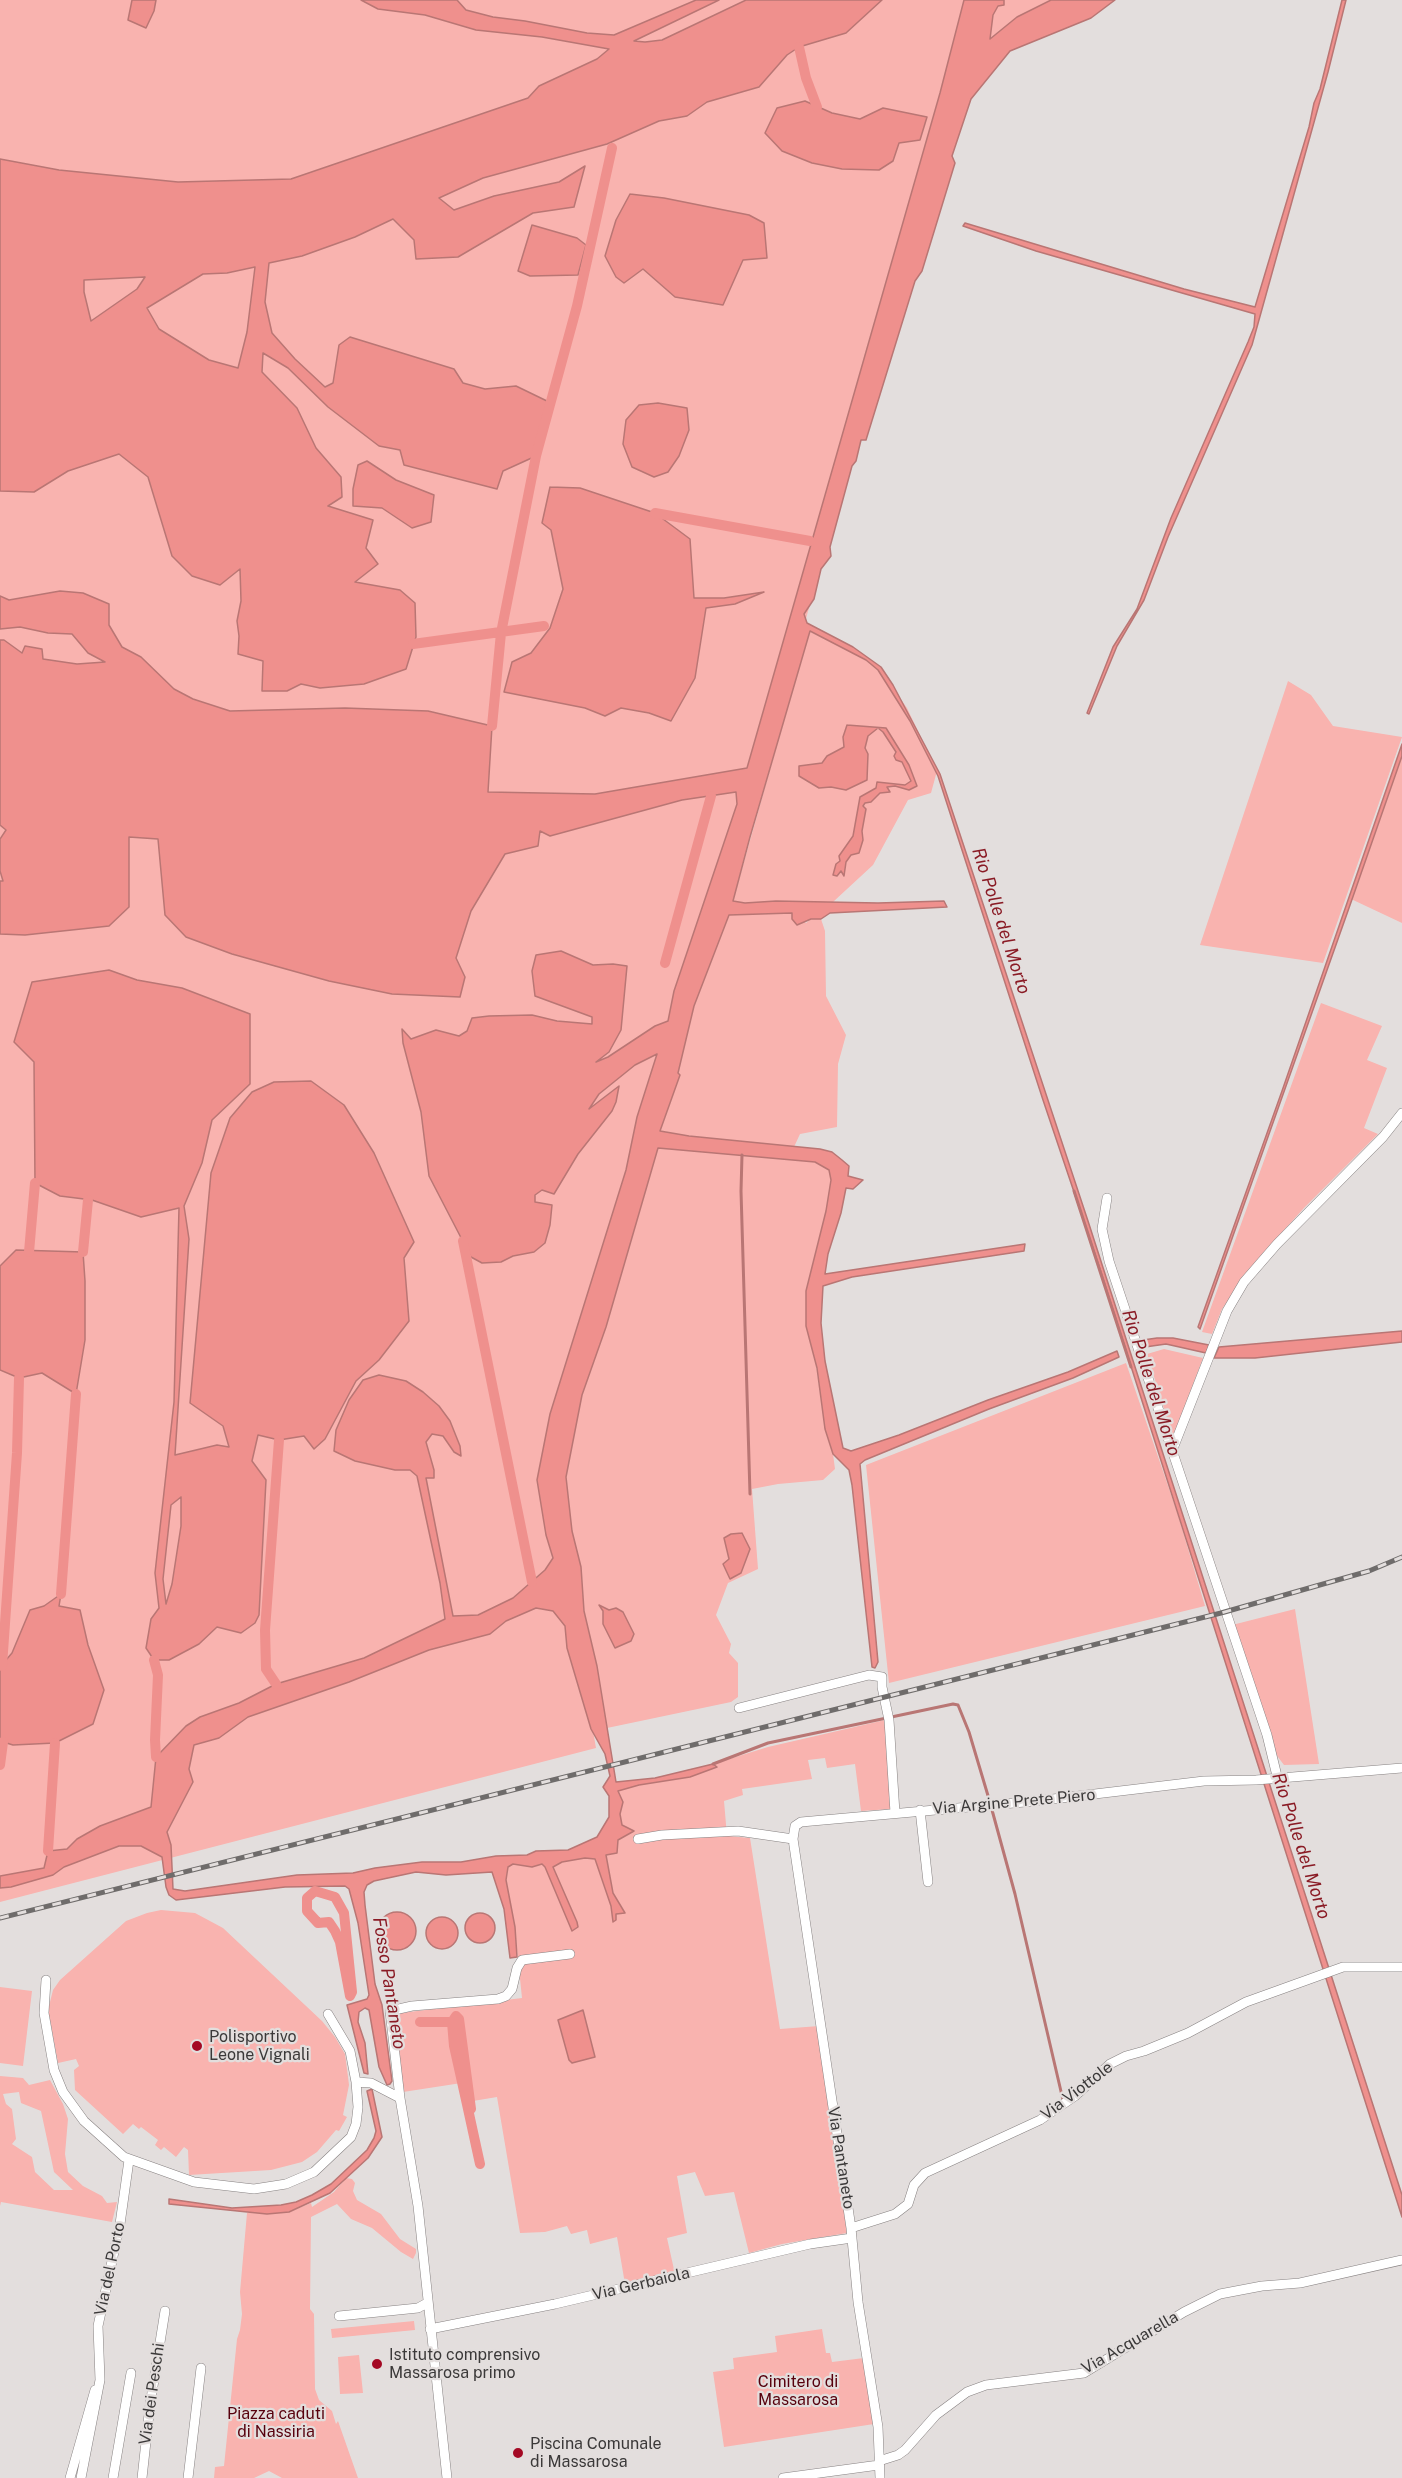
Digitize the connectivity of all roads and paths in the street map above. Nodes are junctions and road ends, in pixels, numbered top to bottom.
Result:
1 (1402, 1113) edge
2 (1107, 1198) dead end
3 (1172, 1451) junction
4 (739, 1708) dead end
5 (1402, 1768) edge
6 (1275, 1776) junction
7 (920, 1810) junction
8 (895, 1813) junction
9 (638, 1839) dead end
10 (793, 1839) junction
11 (928, 1882) dead end
12 (570, 1954) dead end
13 (1402, 1967) edge
14 (46, 1980) dead end
15 (328, 2014) dead end
16 (356, 2082) junction
17 (400, 2098) junction
18 (129, 2160) junction
19 (851, 2233) junction
20 (1402, 2260) edge
21 (427, 2303) junction
22 (165, 2311) dead end
23 (339, 2316) dead end
24 (430, 2329) junction
25 (201, 2367) dead end
26 (131, 2373) dead end
27 (100, 2380) junction
28 (879, 2463) junction
29 (70, 2478) edge
30 (81, 2478) edge
31 (113, 2478) edge
32 (142, 2478) edge
33 (188, 2478) edge
34 (447, 2478) edge
35 (783, 2478) edge
36 (880, 2478) edge

1 - 3 street
2 - 3 street
3 - 6 street
4 - 8 street
5 - 6 street, Via Argine Prete Piero
6 - 7 street, Via Argine Prete Piero
7 - 8 street, Via Argine Prete Piero
7 - 11 street
8 - 10 street, Via Argine Prete Piero
9 - 10 street
10 - 19 street, Via Pantaneto
12 - 17 street
13 - 19 street, Via Viottole
14 - 18 street
15 - 16 street
16 - 17 street
16 - 18 street
17 - 21 street
18 - 27 street, Via del Porto
19 - 24 street, Via Gerbaiola
19 - 28 street, Via Pantaneto
20 - 28 street, Via Acquarella
21 - 23 street
21 - 24 street
22 - 32 street, Via dei Peschi
24 - 34 street
25 - 33 street
26 - 31 street
27 - 29 street, Via del Porto
27 - 30 street, Via del Porto
28 - 35 street, Via Acquarella
28 - 36 street, Via Pantaneto

